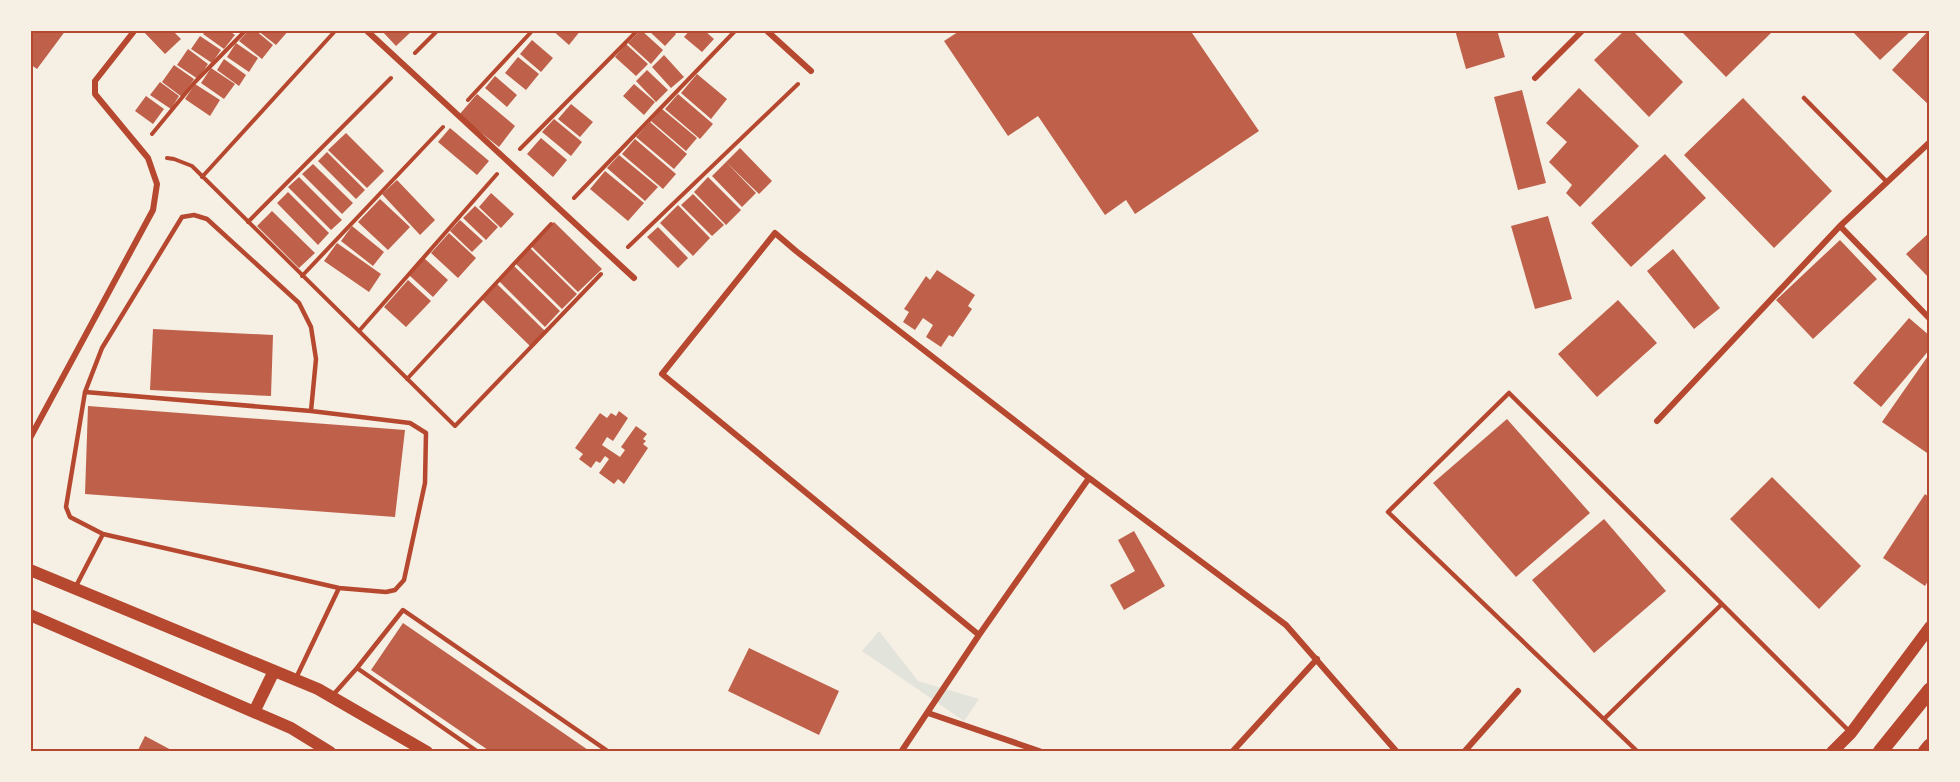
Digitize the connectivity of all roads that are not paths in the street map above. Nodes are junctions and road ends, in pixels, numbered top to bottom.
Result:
1 (135, 30) edge
2 (366, 30) edge
3 (766, 30) edge
4 (1583, 30) edge
5 (811, 71) road end
6 (1534, 78) dead end
7 (1804, 98) dead end
8 (1930, 142) edge
9 (1924, 148) junction
10 (1930, 154) edge
11 (1887, 182) junction
12 (1840, 226) junction
13 (634, 278) dead end
14 (1930, 319) edge
15 (85, 392) junction
16 (311, 411) junction
17 (1657, 420) dead end
18 (30, 438) edge
19 (1089, 478) junction
20 (102, 534) junction
21 (30, 570) edge
22 (76, 586) junction
23 (339, 588) junction
24 (1722, 603) junction
25 (30, 615) edge
26 (1930, 627) edge
27 (979, 635) junction
28 (1317, 659) junction
29 (357, 668) junction
30 (274, 671) junction
31 (297, 675) junction
32 (1930, 690) edge
33 (1518, 691) dead end
34 (334, 694) junction
35 (254, 712) junction
36 (928, 713) junction
37 (1604, 719) junction
38 (1851, 733) junction
39 (1930, 746) edge
40 (330, 752) edge
41 (427, 752) edge
42 (478, 752) edge
43 (609, 752) edge
44 (901, 752) edge
45 (1042, 752) edge
46 (1232, 752) edge
47 (1397, 752) edge
48 (1464, 752) edge
49 (1638, 752) edge
50 (1832, 752) edge
51 (1880, 752) edge
52 (1925, 752) edge

1 - 18 street
2 - 13 street
3 - 5 street
4 - 6 street
7 - 11 lane
8 - 9 street
9 - 10 street
9 - 11 street
11 - 12 street
12 - 14 street
12 - 17 street
15 - 16 lane
15 - 16 lane
15 - 20 lane
16 - 23 lane
19 - 27 street
19 - 27 street
19 - 28 street
20 - 22 lane
20 - 23 lane
21 - 22 main road
22 - 30 main road
23 - 31 lane
24 - 37 lane
24 - 37 lane
24 - 38 lane
25 - 35 main road
26 - 38 main road
27 - 36 street
28 - 46 street
28 - 47 street
29 - 34 lane
29 - 42 lane
29 - 43 lane
30 - 31 main road
30 - 35 main road
31 - 34 main road
32 - 51 main road
33 - 48 street
34 - 41 main road
35 - 40 main road
36 - 44 street
36 - 45 street
37 - 49 lane
38 - 50 main road
39 - 52 main road

